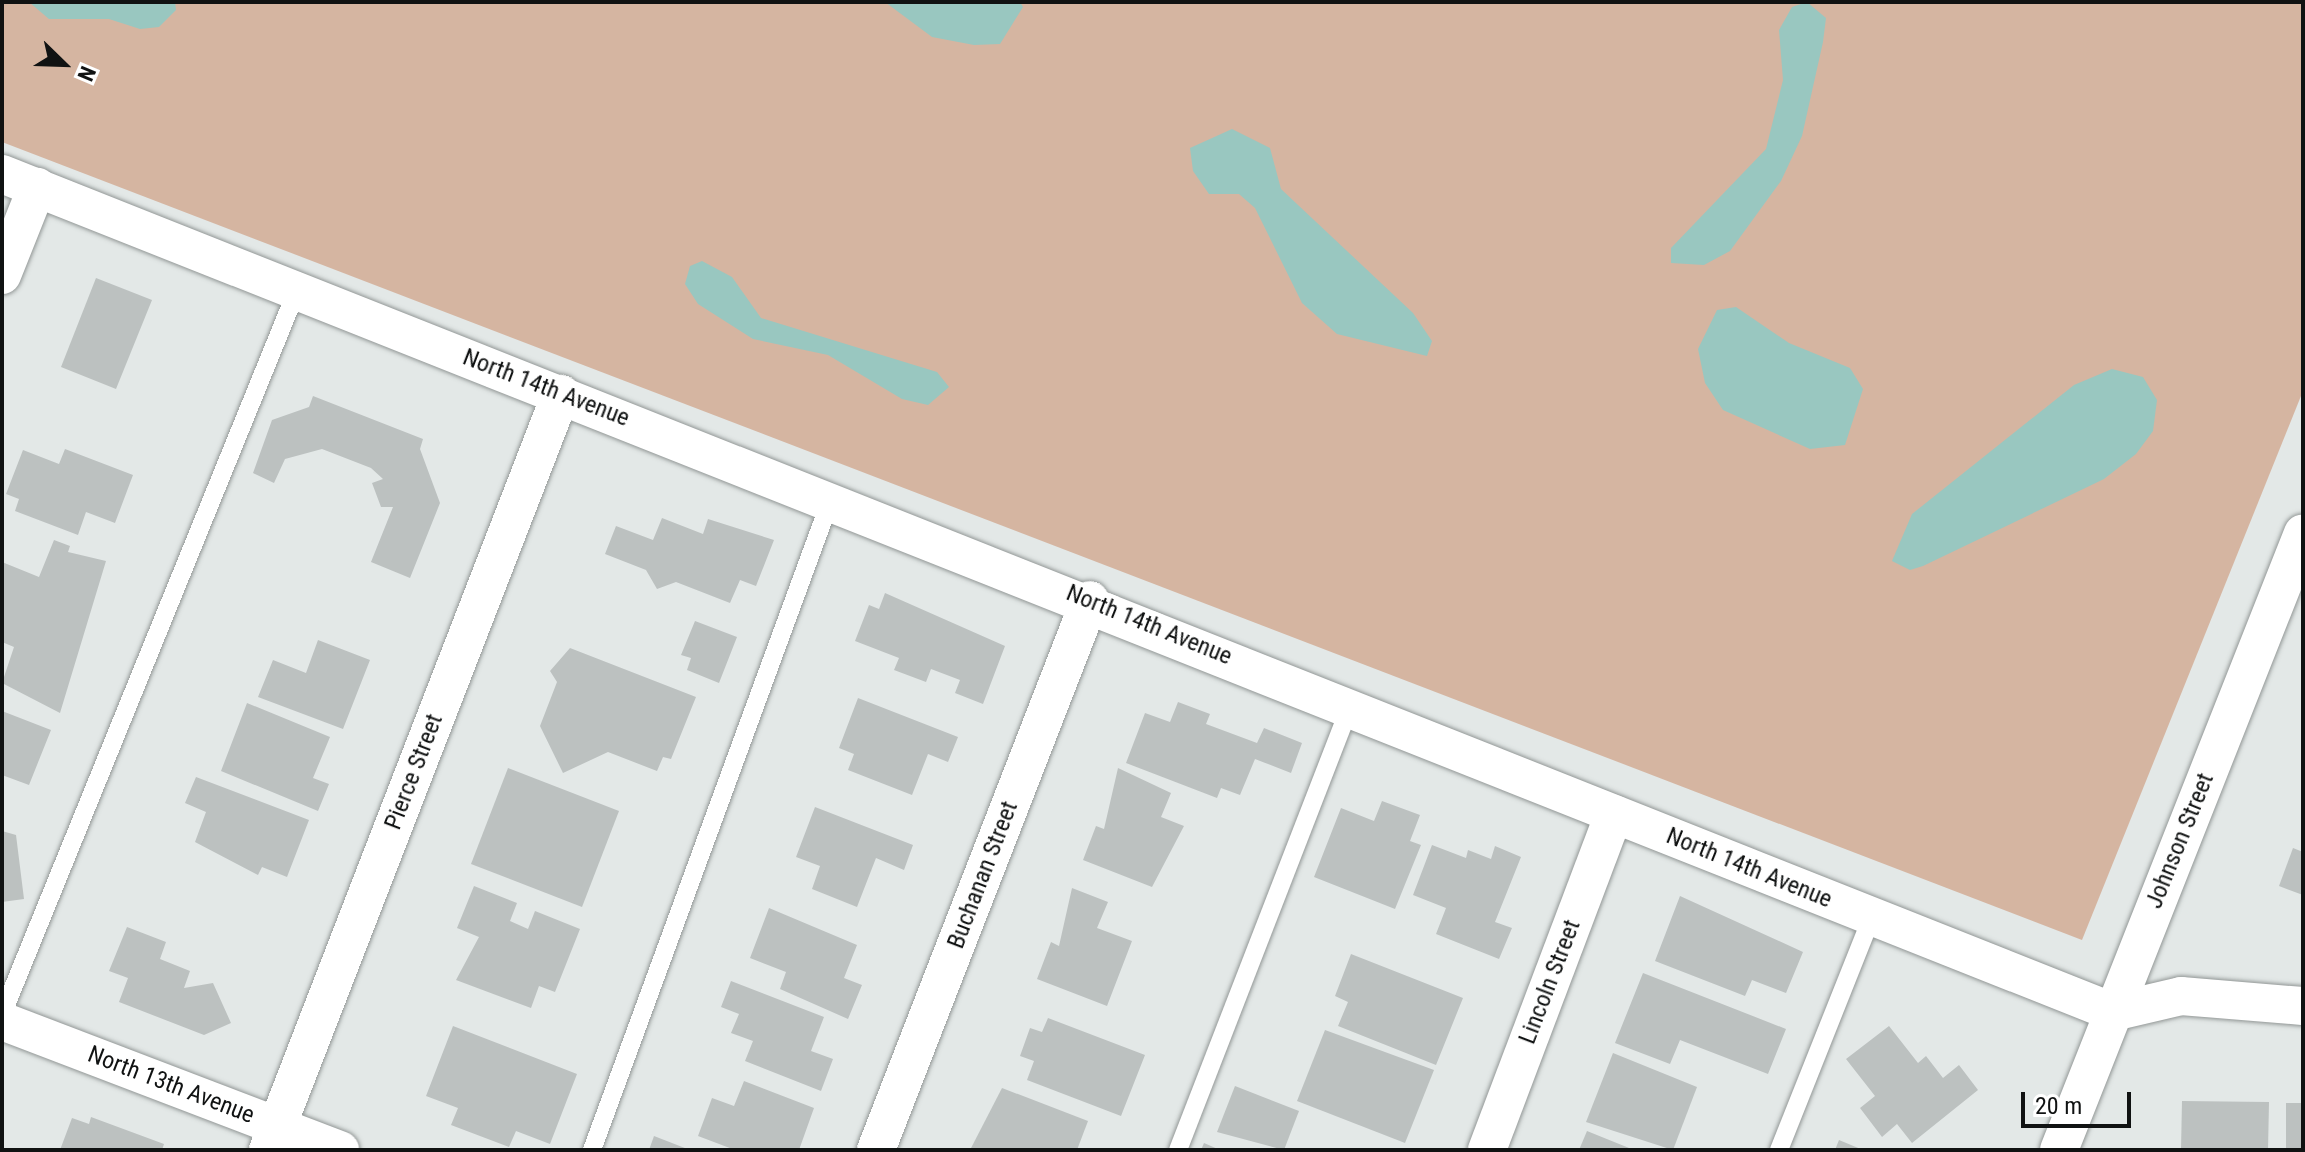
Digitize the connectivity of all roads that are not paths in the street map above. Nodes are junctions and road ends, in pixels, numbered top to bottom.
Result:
1 (19, 180) edge
2 (2, 275) edge
3 (297, 290) junction
4 (561, 394) junction
5 (831, 499) junction
6 (2303, 533) edge
7 (1090, 600) junction
8 (1350, 707) junction
9 (1614, 814) junction
10 (1872, 916) junction
11 (2303, 1006) edge
12 (2113, 1012) junction
13 (2, 1018) edge
14 (273, 1138) edge
15 (340, 1150) edge
16 (592, 1150) edge
17 (876, 1150) edge
18 (1178, 1150) edge
19 (1487, 1150) edge
20 (1779, 1150) edge
21 (2059, 1150) edge

1 - 2 street
1 - 3 street, North 14th Avenue
3 - 4 street, North 14th Avenue
3 - 13 lane
4 - 5 street, North 14th Avenue
4 - 14 street, Pierce Street
5 - 7 street, North 14th Avenue
5 - 16 lane
6 - 12 street, Johnson Street
7 - 8 street, North 14th Avenue
7 - 17 street, Buchanan Street
8 - 9 street, North 14th Avenue
8 - 18 lane
9 - 10 street, North 14th Avenue
9 - 19 street, Lincoln Street
10 - 12 street, North 14th Avenue
10 - 20 lane
11 - 12 street
12 - 21 street, Johnson Street
13 - 14 street, North 13th Avenue
14 - 15 street, North 13th Avenue

